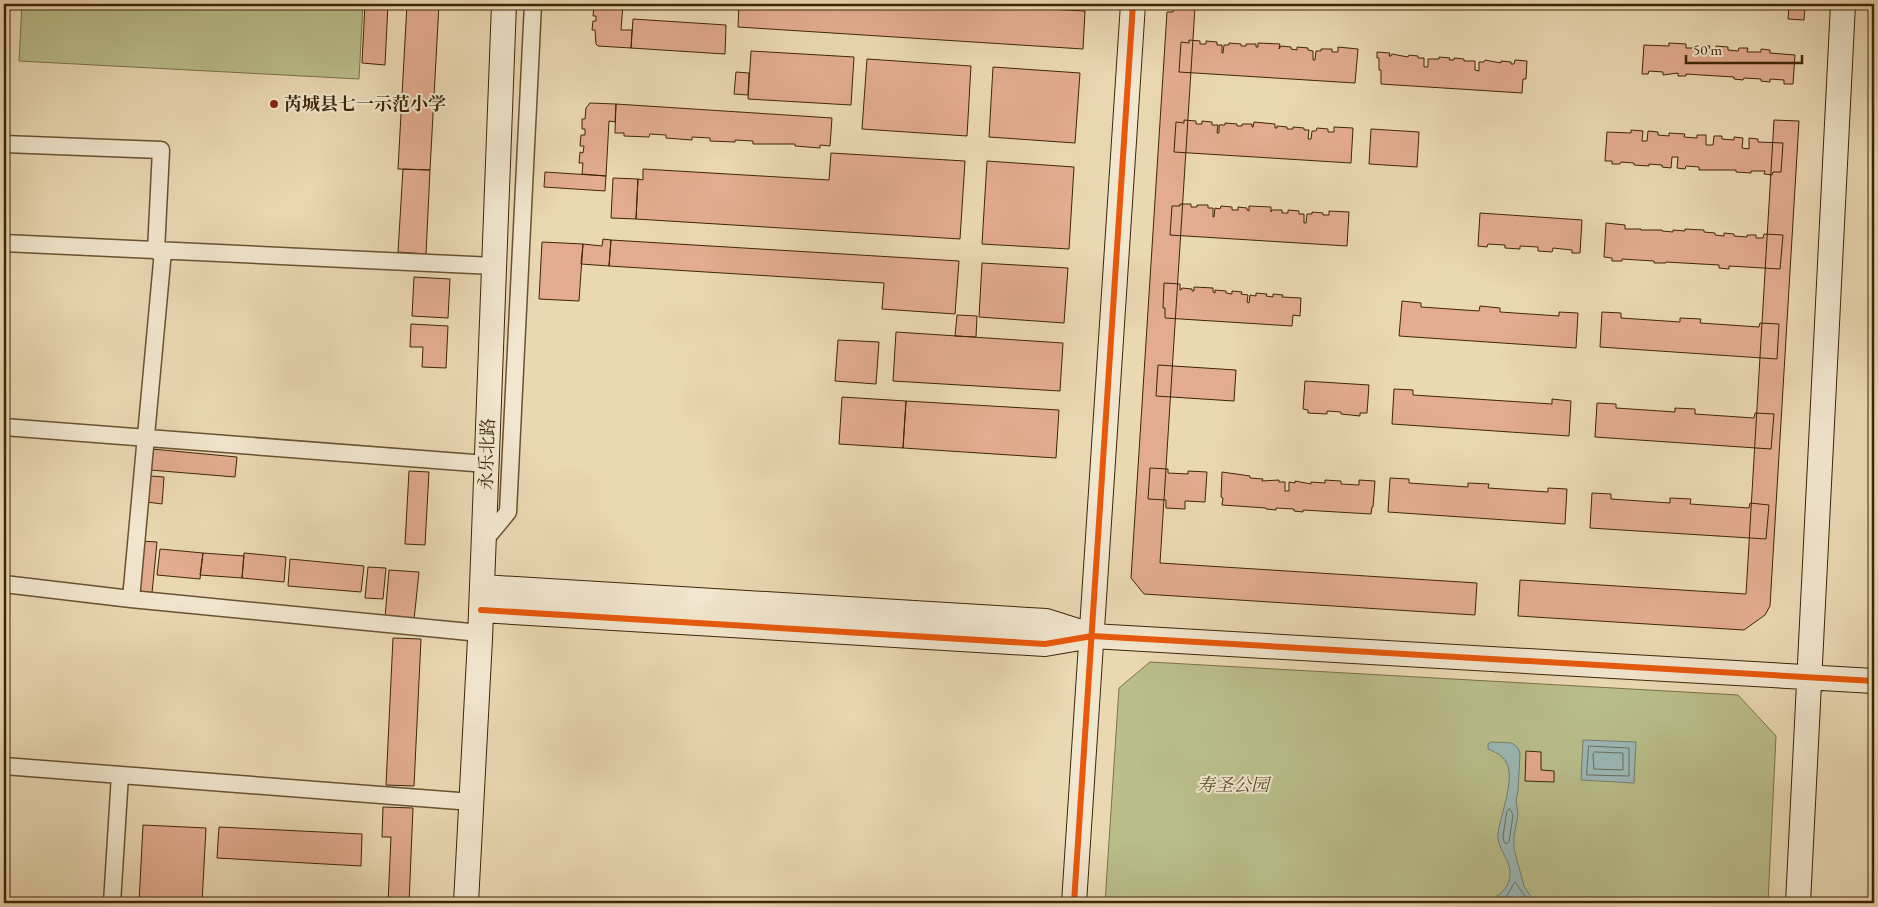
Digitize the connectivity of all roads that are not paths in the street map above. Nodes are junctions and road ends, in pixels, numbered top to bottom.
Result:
1 (504, 4) edge
2 (533, 4) edge
3 (1132, 4) edge
4 (1843, 4) edge
5 (4, 144) edge
6 (4, 243) edge
7 (159, 251) junction
8 (494, 266) junction
9 (4, 427) edge
10 (145, 438) junction
11 (487, 464) junction
12 (484, 541) junction
13 (4, 584) edge
14 (482, 587) junction
15 (131, 599) junction
16 (481, 622) junction
17 (1092, 636) junction
18 (1809, 677) junction
19 (1874, 681) edge
20 (4, 766) edge
21 (120, 775) junction
22 (472, 802) junction
23 (112, 903) edge
24 (466, 903) edge
25 (1074, 903) edge
26 (1798, 903) edge

1 - 8 street, 永乐北路
2 - 12 street
3 - 17 street
4 - 18 street
5 - 7 street
6 - 7 street
7 - 8 street
7 - 10 street
8 - 11 street, 永乐北路
9 - 10 street
10 - 11 street
10 - 15 street
11 - 12 street, 永乐北路
12 - 14 street, 永乐北路
13 - 15 street
14 - 16 street, 永乐北路
14 - 17 street
15 - 16 street
16 - 17 street
16 - 22 street, 永乐北路
17 - 18 street
17 - 25 street
18 - 19 street
18 - 26 street
20 - 21 street
21 - 22 street
21 - 23 street
22 - 24 street, 永乐北路

